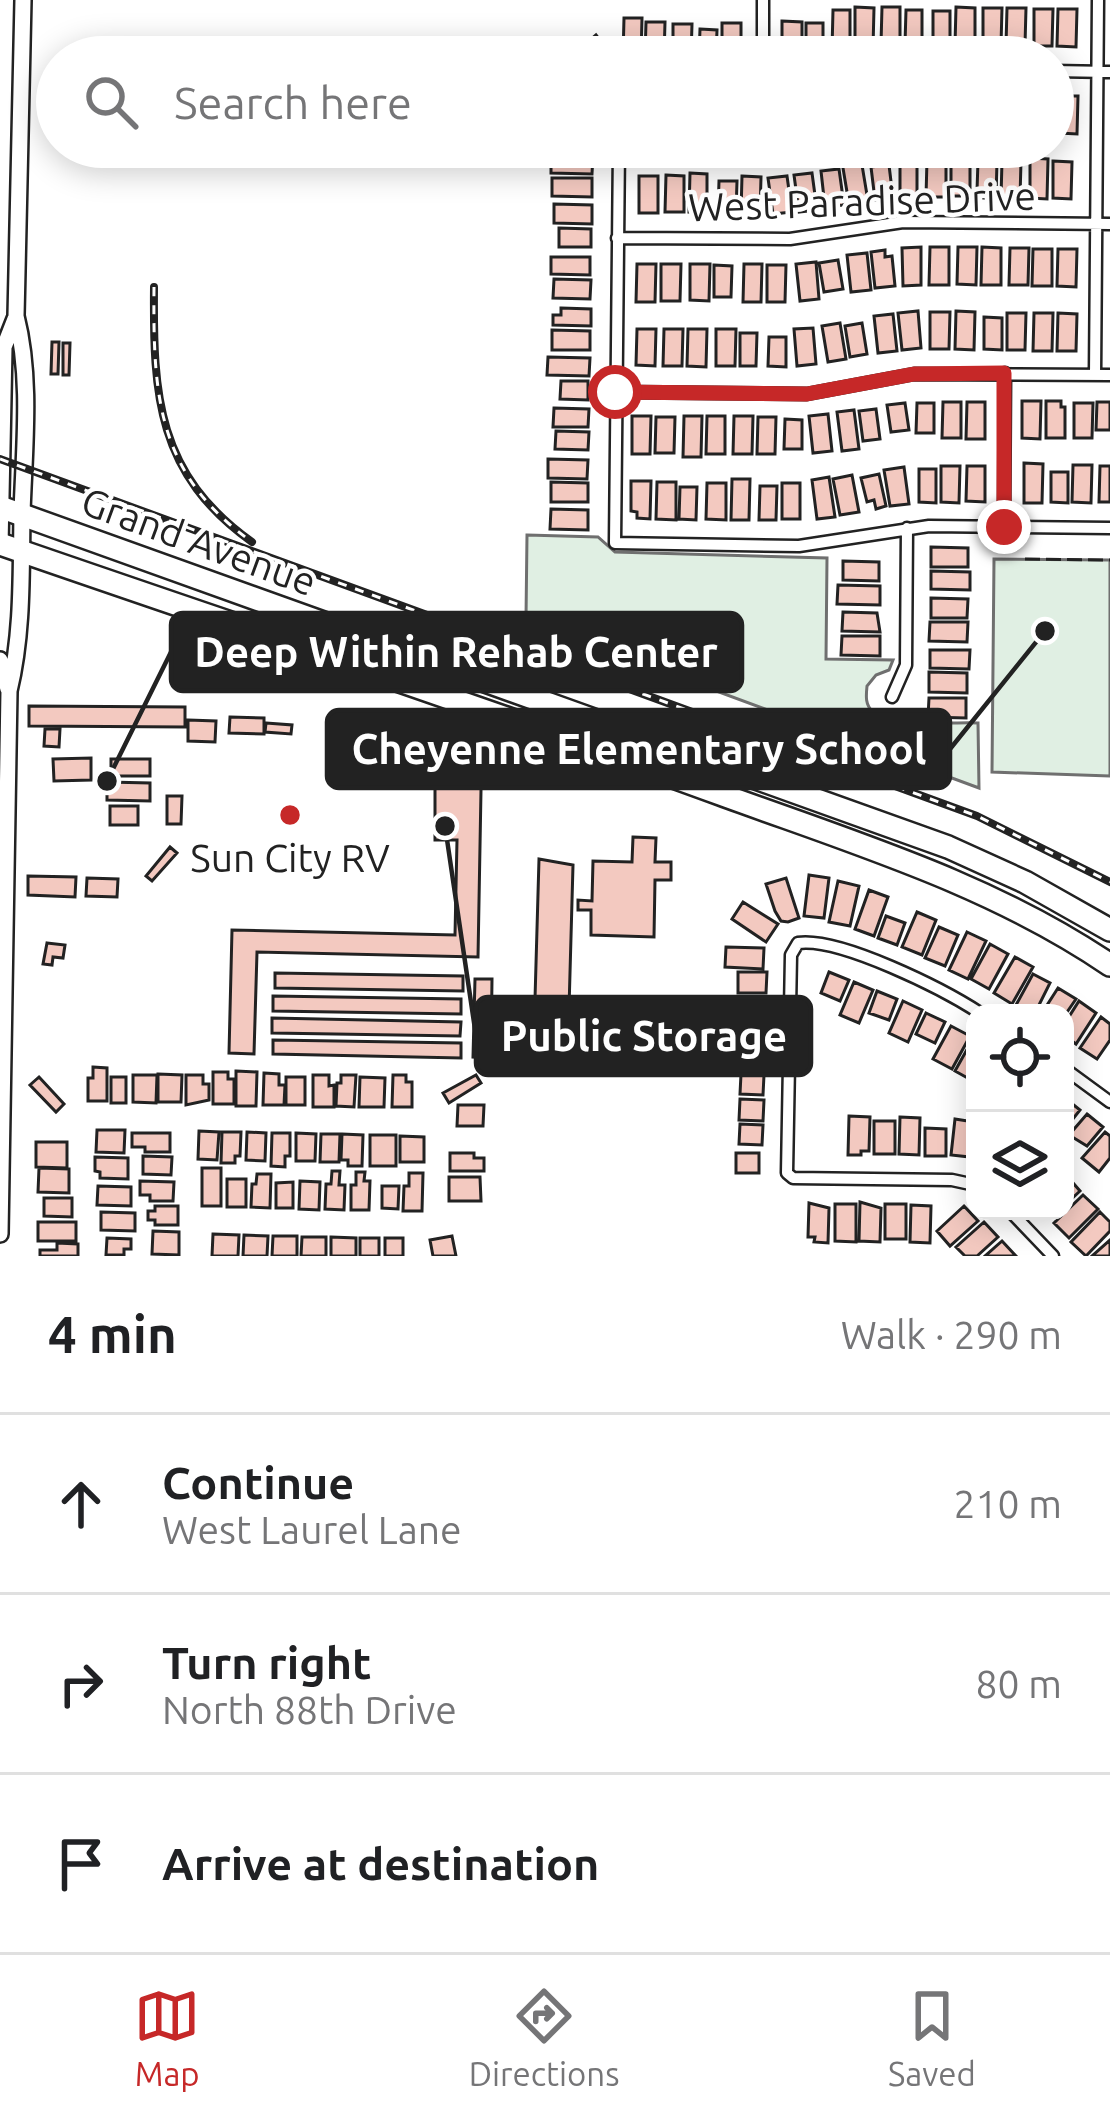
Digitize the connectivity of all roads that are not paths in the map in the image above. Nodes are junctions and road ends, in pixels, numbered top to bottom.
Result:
1 (23, 0) edge
2 (763, 0) edge
3 (1098, 0) edge
4 (763, 36) edge
5 (1074, 71) edge
6 (1104, 72) edge
7 (619, 168) edge
8 (1103, 224) edge
9 (617, 238) junction
10 (1004, 373) junction
11 (1095, 375) junction
12 (1110, 375) edge
13 (615, 392) junction
14 (8, 510) edge
15 (1004, 527) junction
16 (907, 528) junction
17 (1110, 528) edge
18 (7, 547) edge
19 (0, 660) edge
20 (497, 683) junction
21 (4, 691) edge
22 (892, 697) dead end
23 (489, 709) junction
24 (714, 761) junction
25 (705, 788) junction
26 (1110, 930) edge
27 (1110, 965) edge
28 (2, 966) edge
29 (966, 1006) edge
30 (1074, 1076) edge
31 (1110, 1102) edge
32 (966, 1183) edge
33 (1019, 1220) edge
34 (0, 1234) edge
35 (1053, 1256) edge

1 - 14 main road
2 - 4 street
3 - 6 street
5 - 6 street
6 - 8 street
7 - 9 street
8 - 9 street, West Paradise Drive
8 - 11 street
9 - 13 street
10 - 11 street
10 - 13 street
10 - 15 street
11 - 12 street
13 - 16 street
14 - 18 main road
14 - 20 highway, Grand Avenue
15 - 16 street
15 - 17 street
16 - 22 street
18 - 21 main road
18 - 23 highway, Grand Avenue
19 - 21 main road
20 - 23 highway
20 - 24 highway, Grand Avenue
21 - 28 main road
23 - 25 highway, Grand Avenue
24 - 25 highway
24 - 26 highway, Grand Avenue
25 - 27 highway, Grand Avenue
28 - 34 main road
29 - 32 street
30 - 31 street
33 - 35 street

